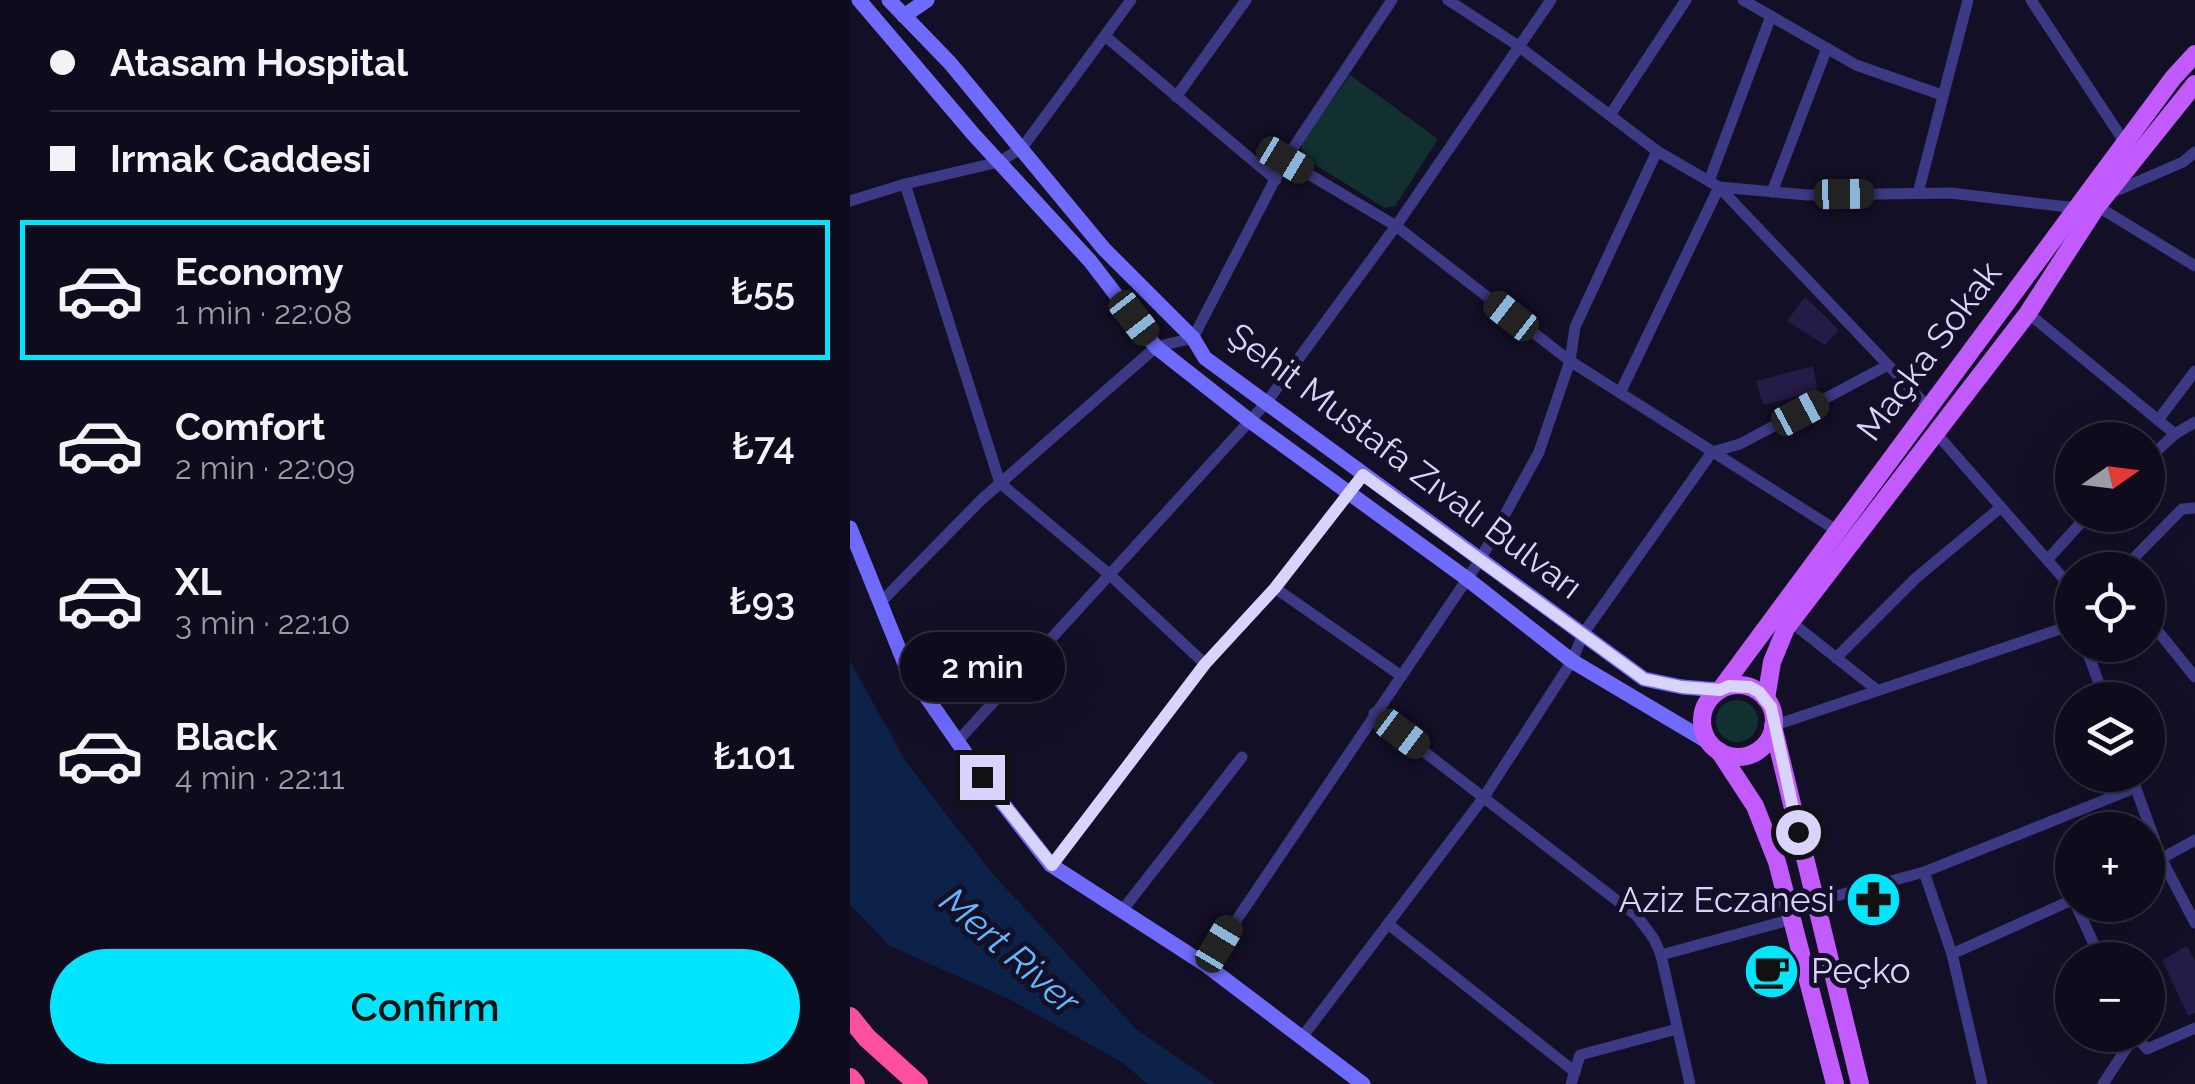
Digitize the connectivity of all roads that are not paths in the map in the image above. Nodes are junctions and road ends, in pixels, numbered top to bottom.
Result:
1 (859, 0) edge
2 (889, 0) edge
3 (927, 0) edge
4 (1130, 0) edge
5 (1246, 0) edge
6 (1392, 0) edge
7 (1448, 0) edge
8 (1550, 0) edge
9 (1686, 0) edge
10 (1743, 0) edge
11 (1968, 0) edge
12 (2031, 0) edge
13 (904, 16) junction
14 (1771, 16) junction
15 (1105, 36) junction
16 (1518, 46) junction
17 (1828, 48) junction
18 (2195, 54) edge
19 (2195, 84) edge
20 (1942, 95) junction
21 (1176, 98) junction
22 (1610, 115) junction
23 (2124, 143) junction
24 (1022, 148) junction
25 (1657, 151) junction
26 (2195, 152) edge
27 (1285, 160) junction
28 (999, 162) junction
29 (1276, 180) junction
30 (905, 184) junction
31 (1714, 184) junction
32 (1772, 192) junction
33 (1918, 193) junction
34 (850, 201) edge
35 (2102, 201) junction
36 (2076, 208) junction
37 (1396, 226) junction
38 (2195, 266) edge
39 (2028, 313) junction
40 (1193, 338) junction
41 (1156, 347) junction
42 (1570, 362) junction
43 (1888, 365) junction
44 (2195, 371) edge
45 (1620, 394) junction
46 (1266, 404) junction
47 (1928, 407) junction
48 (2158, 420) junction
49 (1250, 421) junction
50 (2195, 422) edge
51 (1936, 433) junction
52 (2176, 434) junction
53 (2165, 444) edge
54 (1712, 452) junction
55 (1363, 475) junction
56 (1000, 483) junction
57 (1351, 493) junction
58 (2000, 508) junction
59 (2195, 508) edge
60 (850, 528) edge
61 (1836, 530) junction
62 (2073, 532) edge
63 (2140, 552) edge
64 (1480, 560) junction
65 (2047, 560) junction
66 (2055, 567) edge
67 (1110, 575) junction
68 (1466, 578) junction
69 (1275, 588) junction
70 (880, 603) junction
71 (1790, 622) junction
72 (2055, 632) edge
73 (1583, 634) junction
74 (2165, 640) edge
75 (1836, 658) junction
76 (1572, 661) junction
77 (1205, 664) junction
78 (1400, 675) junction
79 (2195, 677) edge
80 (1720, 690) junction
81 (1877, 690) junction
82 (1766, 699) junction
83 (1374, 713) junction
84 (1773, 726) junction
85 (958, 742) junction
86 (1714, 747) junction
87 (1242, 757) dead end
88 (2108, 792) edge
89 (1484, 796) junction
90 (2195, 840) edge
91 (2165, 858) edge
92 (1052, 865) junction
93 (2165, 866) edge
94 (1924, 872) junction
95 (1814, 902) junction
96 (2055, 910) edge
97 (1121, 912) junction
98 (1793, 919) junction
99 (2195, 922) edge
100 (1388, 924) junction
101 (1952, 954) junction
102 (1660, 955) junction
103 (1206, 965) junction
104 (850, 1016) edge
105 (2195, 1028) edge
106 (1677, 1029) junction
107 (1303, 1036) junction
108 (2165, 1040) edge
109 (2124, 1052) edge
110 (850, 1078) edge
111 (1573, 1078) edge
112 (855, 1084) edge
113 (918, 1084) edge
114 (1363, 1084) edge
115 (1690, 1084) edge
116 (1835, 1084) edge
117 (1860, 1084) edge
118 (1982, 1084) edge
119 (2103, 1084) edge

1 - 28 main road, Şehit Mustafa Zıvalı Bulvarı
2 - 13 main road, Şehit Mustafa Zıvalı Bulvarı
3 - 13 main road
4 - 15 street
5 - 21 street
6 - 27 street
7 - 16 street
8 - 16 street
9 - 22 street
10 - 14 street
11 - 20 street
12 - 23 street
13 - 24 main road, Şehit Mustafa Zıvalı Bulvarı
14 - 17 street
14 - 31 street
15 - 21 street
15 - 24 street
16 - 22 street
16 - 37 street
17 - 20 street
17 - 32 street
18 - 23 main road, Maçka Sokak
19 - 35 main road, Maçka Sokak
20 - 33 street
21 - 29 street
22 - 25 street
23 - 36 main road, Maçka Sokak
24 - 28 street
24 - 40 main road, Şehit Mustafa Zıvalı Bulvarı
25 - 31 street
25 - 42 street
26 - 35 street
27 - 29 street
27 - 37 street
28 - 30 street
28 - 41 main road, Şehit Mustafa Zıvalı Bulvarı
29 - 40 street
30 - 34 street
30 - 56 street
31 - 32 street
31 - 43 street
31 - 45 street
32 - 33 street
33 - 36 street
35 - 38 street
35 - 39 main road, Maçka Sokak
36 - 47 main road, Maçka Sokak
37 - 42 street
37 - 46 street
39 - 48 street
39 - 51 main road, Maçka Sokak
40 - 41 street
40 - 46 main road, Şehit Mustafa Zıvalı Bulvarı
41 - 49 main road, Şehit Mustafa Zıvalı Bulvarı
41 - 56 street
42 - 45 street
42 - 64 street
43 - 47 street
43 - 54 street
44 - 48 street
45 - 54 street
46 - 49 street
46 - 55 main road, Şehit Mustafa Zıvalı Bulvarı
47 - 61 main road, Maçka Sokak
48 - 52 street
49 - 57 main road, Şehit Mustafa Zıvalı Bulvarı
49 - 67 street
50 - 52 street
51 - 58 street
51 - 71 main road, Maçka Sokak
52 - 53 street
54 - 61 street
54 - 73 street
55 - 57 street
55 - 64 main road, Şehit Mustafa Zıvalı Bulvarı
56 - 67 street
56 - 70 street
57 - 68 main road, Şehit Mustafa Zıvalı Bulvarı
57 - 69 street
58 - 65 street
58 - 75 street
59 - 63 street
60 - 70 main road
61 - 80 main road, Maçka Sokak
62 - 65 street
64 - 68 street
64 - 73 main road, Şehit Mustafa Zıvalı Bulvarı
65 - 66 street
67 - 77 street
67 - 85 street
68 - 76 main road, Şehit Mustafa Zıvalı Bulvarı
68 - 78 street
69 - 77 street
69 - 78 street
70 - 85 main road
71 - 75 street
71 - 82 main road, Maçka Sokak
72 - 81 street
73 - 76 street
73 - 80 main road, Şehit Mustafa Zıvalı Bulvarı
74 - 79 street
75 - 81 street
76 - 86 main road, Şehit Mustafa Zıvalı Bulvarı
76 - 89 street
77 - 92 street
78 - 83 street
80 - 82 main road
80 - 86 main road
81 - 84 street
82 - 84 main road
83 - 89 street
83 - 103 street
84 - 86 main road
84 - 95 main road
85 - 92 main road
86 - 98 main road, Şehit Mustafa Zıvalı Bulvarı
87 - 97 street
88 - 94 street
89 - 100 street
89 - 102 street
90 - 91 street
92 - 97 main road
93 - 99 street
94 - 95 street
94 - 101 street
95 - 117 main road
96 - 101 street
97 - 103 main road
98 - 102 street
98 - 116 main road, Şehit Mustafa Zıvalı Bulvarı
100 - 107 street
100 - 111 street
101 - 118 street
102 - 106 street
103 - 107 main road
104 - 113 highway
105 - 108 street
106 - 111 street
106 - 115 street
107 - 114 main road
109 - 119 street
110 - 112 highway

